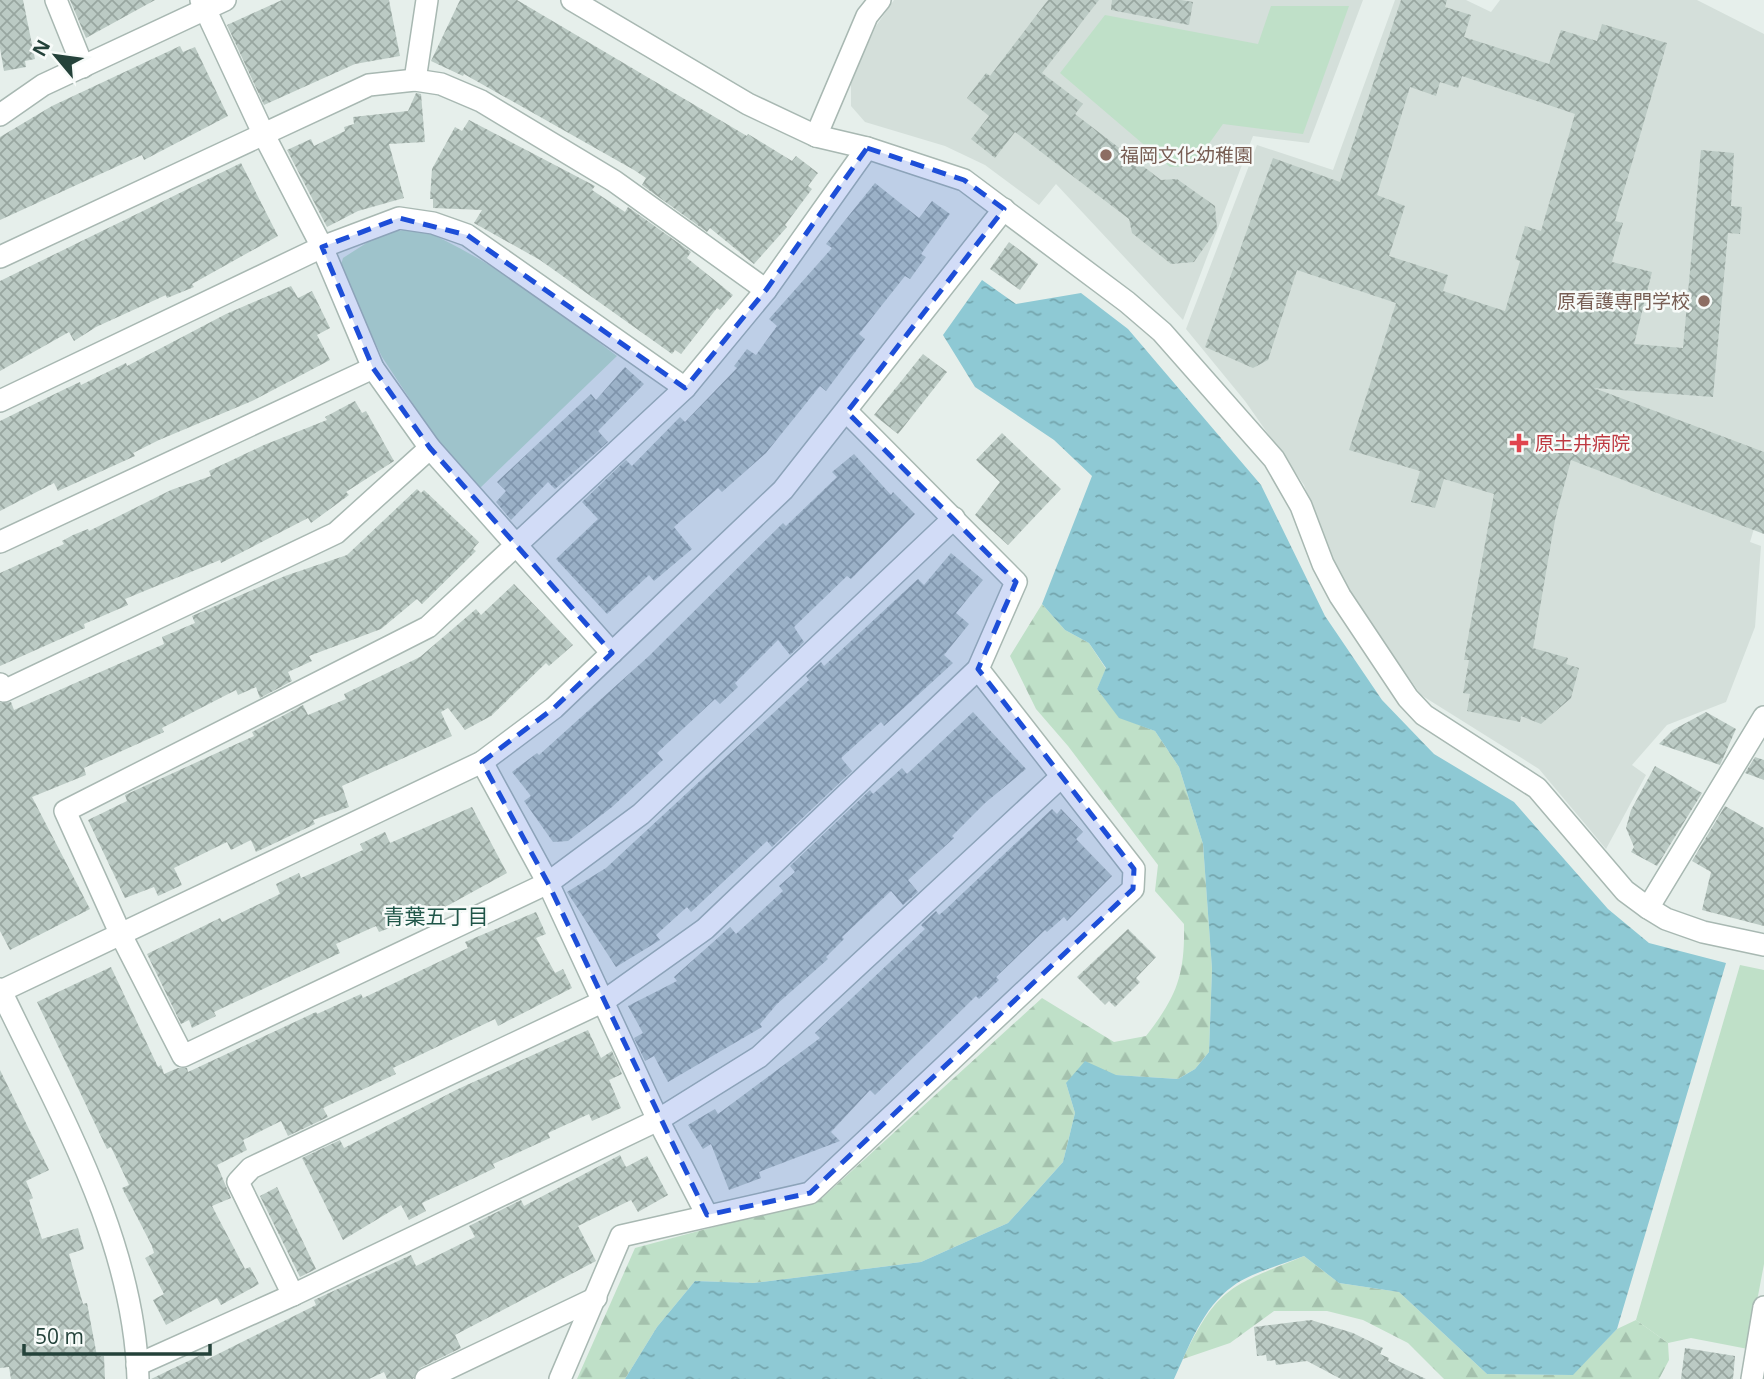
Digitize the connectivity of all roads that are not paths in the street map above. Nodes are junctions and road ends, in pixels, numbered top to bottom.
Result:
1 (56, 0) edge
2 (427, 0) edge
3 (572, 0) edge
4 (880, 0) edge
5 (210, 3) edge
6 (83, 67) junction
7 (415, 80) junction
8 (0, 115) edge
9 (263, 133) junction
10 (816, 136) junction
11 (867, 148) junction
12 (1004, 209) junction
13 (322, 247) junction
14 (0, 257) edge
15 (766, 290) junction
16 (373, 368) junction
17 (685, 388) junction
18 (0, 401) edge
19 (847, 412) junction
20 (430, 449) junction
21 (954, 518) junction
22 (0, 542) edge
23 (518, 544) junction
24 (612, 653) junction
25 (978, 669) junction
26 (0, 684) edge
27 (1764, 717) edge
28 (482, 762) junction
29 (1061, 777) junction
30 (548, 883) junction
31 (1648, 908) junction
32 (121, 934) junction
33 (1764, 945) edge
34 (0, 990) edge
35 (604, 1001) junction
36 (658, 1120) junction
37 (707, 1215) junction
38 (293, 1295) junction
39 (596, 1298) junction
40 (1764, 1307) edge
41 (137, 1372) edge
42 (426, 1379) edge
43 (560, 1379) edge
44 (1752, 1379) edge

1 - 6 street
2 - 7 street
3 - 10 street
4 - 10 street
5 - 6 street
5 - 9 street
6 - 8 street
7 - 9 street
7 - 15 street
9 - 13 street
9 - 14 street
10 - 11 street
11 - 12 street
11 - 15 street
12 - 19 street
12 - 31 street
13 - 16 street
13 - 17 street
13 - 18 street
15 - 17 street
16 - 20 street
16 - 22 street
17 - 23 street
19 - 21 street
19 - 24 street
20 - 23 street
20 - 26 street
21 - 25 street
21 - 30 street
23 - 24 street
23 - 32 street
24 - 28 street
25 - 29 street
25 - 35 street
27 - 31 street
28 - 30 street
28 - 32 street
29 - 36 street
29 - 37 street
30 - 32 street
30 - 35 street
31 - 33 street
32 - 34 street
34 - 41 street
35 - 36 street
35 - 38 street
36 - 37 street
36 - 38 street
37 - 39 street
38 - 41 street
39 - 42 street
39 - 43 street
40 - 44 street

